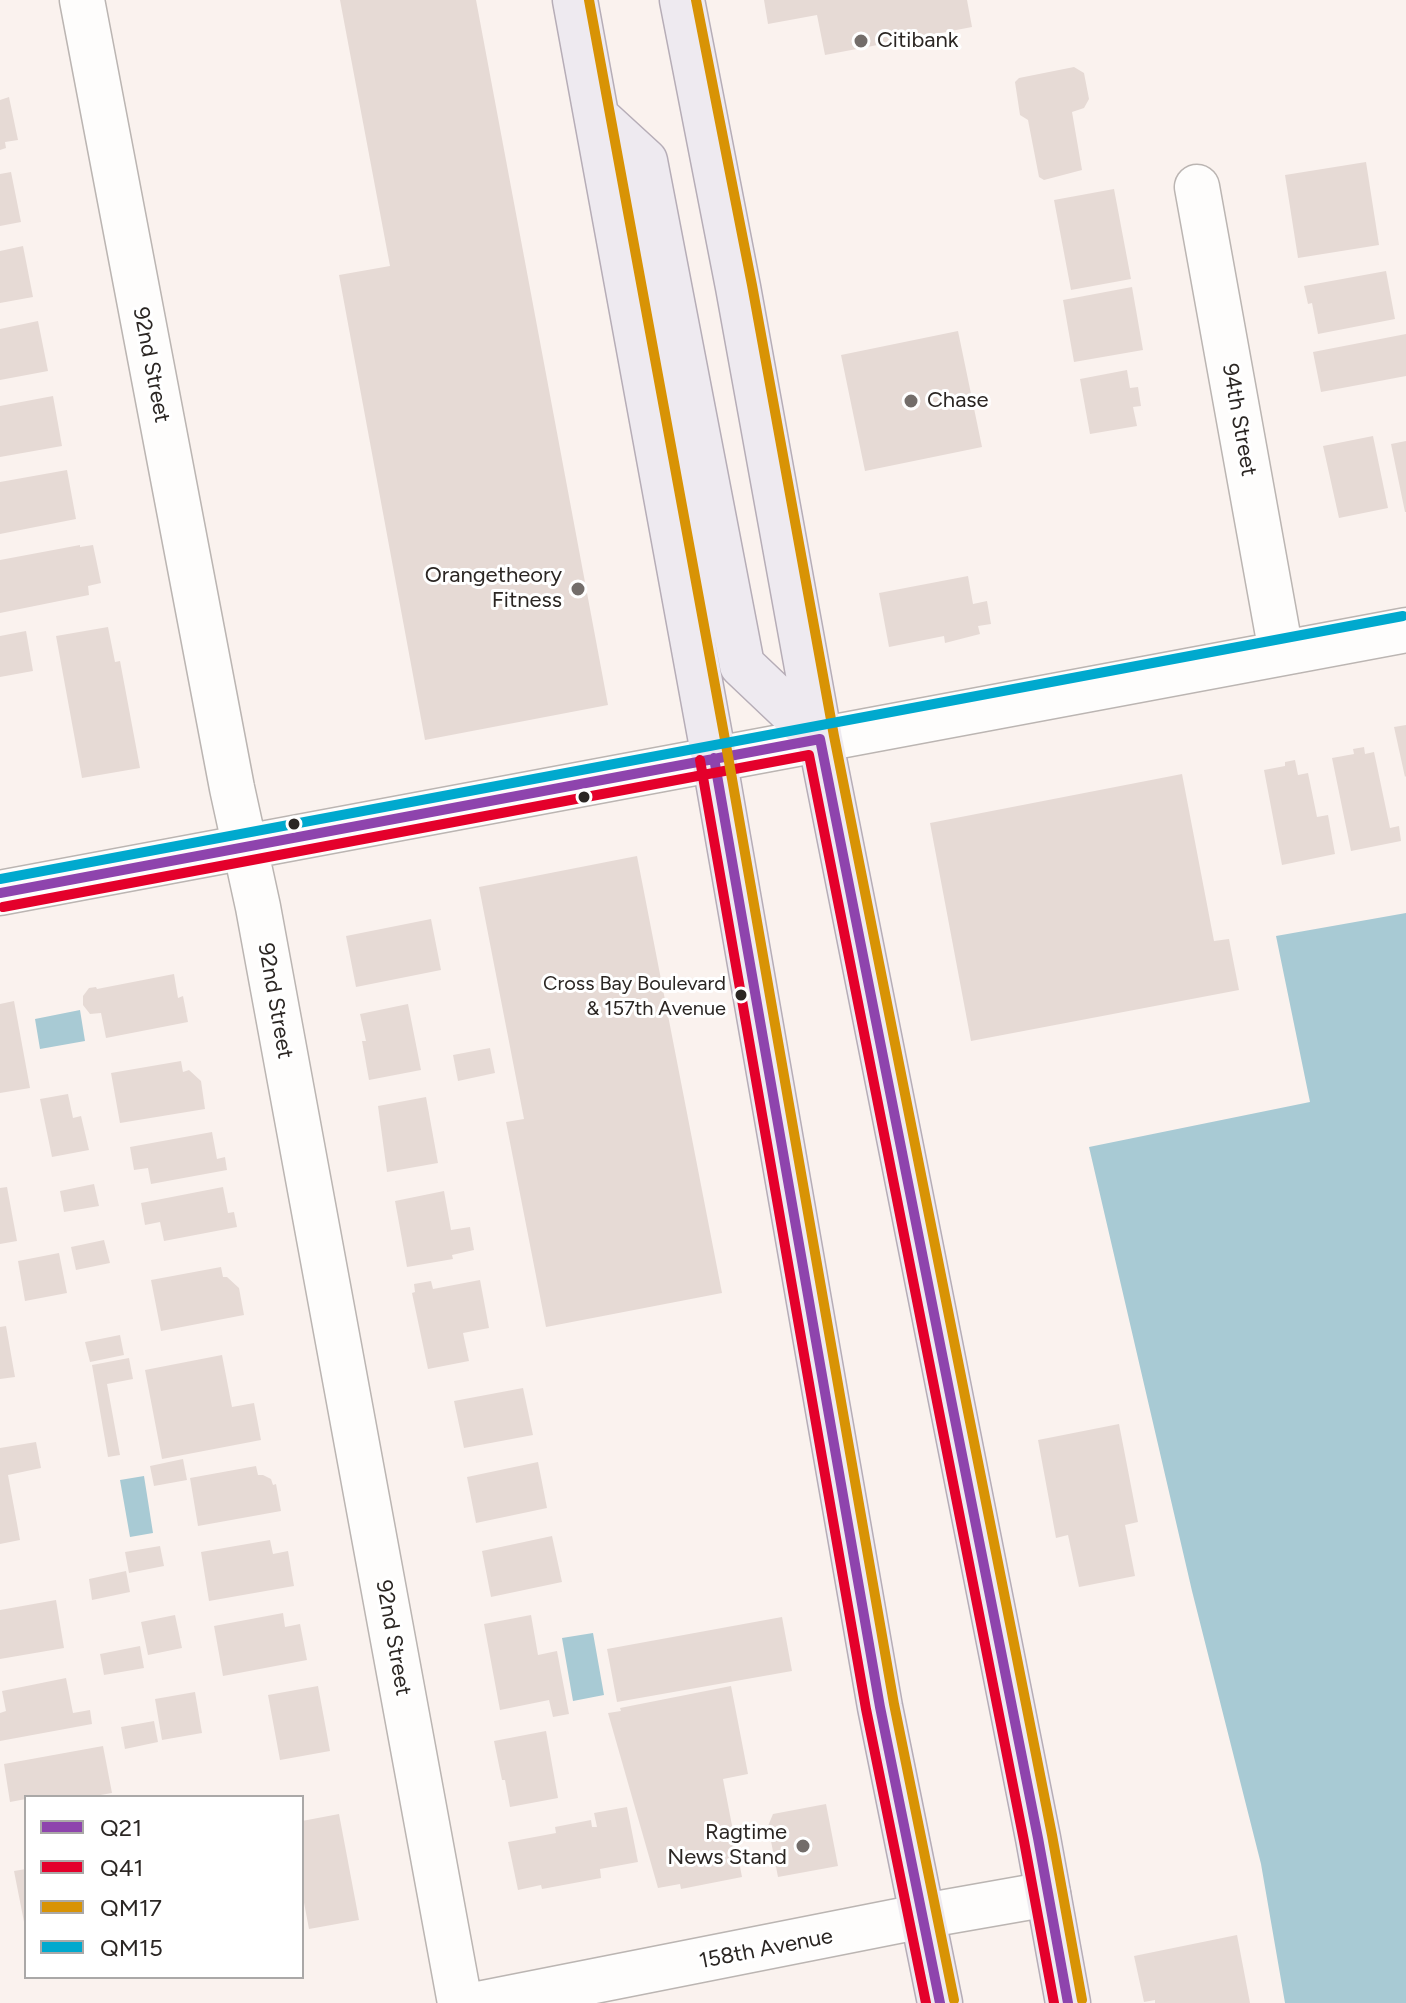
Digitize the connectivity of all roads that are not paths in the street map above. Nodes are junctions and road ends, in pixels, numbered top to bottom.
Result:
1 (82, 0) edge
2 (575, 0) edge
3 (682, 0) edge
4 (597, 117) junction
5 (1197, 187) dead end
6 (1406, 630) edge
7 (1281, 652) junction
8 (820, 739) junction
9 (714, 758) junction
10 (245, 846) junction
11 (0, 893) edge
12 (1048, 1894) junction
13 (923, 1916) junction
14 (460, 2003) edge
15 (483, 2003) edge
16 (940, 2003) edge
17 (1068, 2003) edge

1 - 10 street, 92nd Street
2 - 4 main road
3 - 8 main road
4 - 8 main road
4 - 9 main road
5 - 7 street, 94th Street
6 - 7 street
7 - 8 street
8 - 9 street
8 - 12 main road
9 - 10 street
9 - 13 main road
10 - 11 street
10 - 14 street, 92nd Street
12 - 13 street, 158th Avenue
12 - 17 main road
13 - 15 street, 158th Avenue
13 - 16 main road

